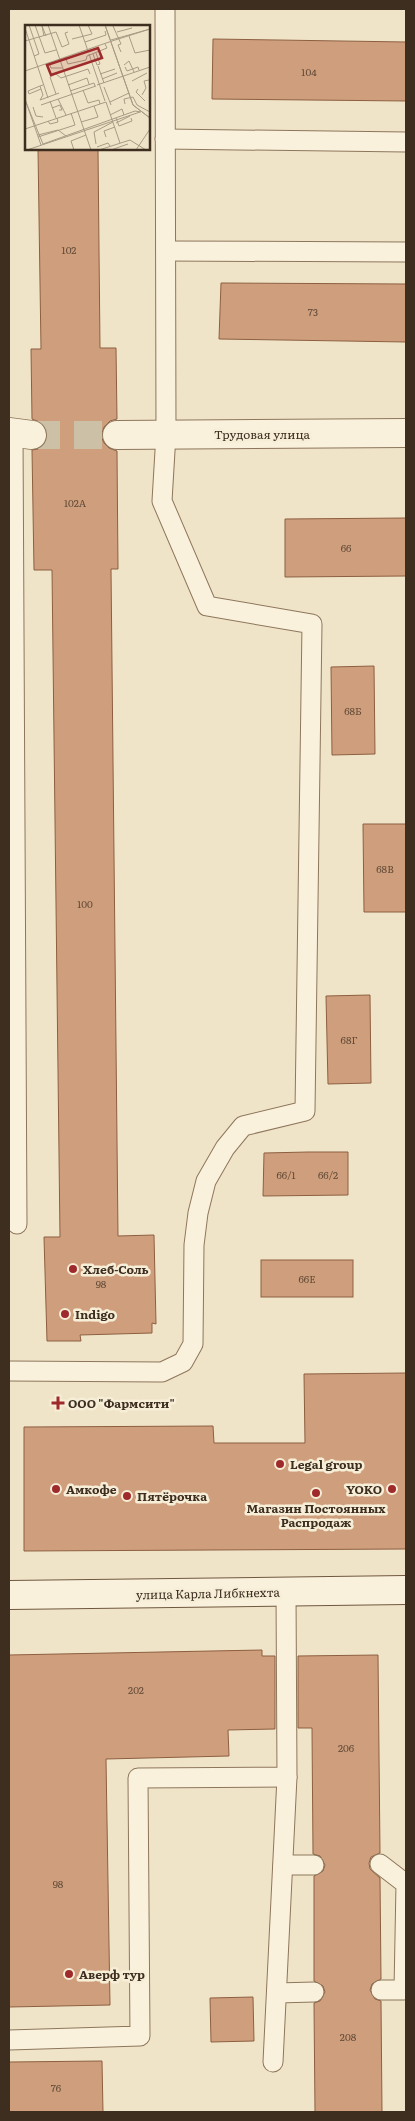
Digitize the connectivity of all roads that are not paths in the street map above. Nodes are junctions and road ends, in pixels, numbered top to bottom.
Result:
1 (165, 9) edge
2 (165, 139) junction
3 (406, 142) edge
4 (166, 251) junction
5 (406, 252) edge
6 (18, 433) edge
7 (406, 433) edge
8 (117, 434) tunnel mouth
9 (166, 434) junction
10 (17, 1224) dead end
11 (9, 1371) edge
12 (406, 1590) edge
13 (286, 1592) junction
14 (9, 1595) edge
15 (287, 1777) junction
16 (380, 1864) dead end
17 (283, 1865) junction
18 (314, 1865) dead end
19 (381, 1990) dead end
20 (314, 1992) dead end
21 (277, 1993) junction
22 (9, 2040) edge
23 (273, 2062) dead end

1 - 2 lane
2 - 3 lane
2 - 4 lane
4 - 5 lane
4 - 9 lane
6 - 10 lane
7 - 9 street, Трудовая улица
8 - 9 street, Трудовая улица
9 - 11 lane
12 - 13 street, улица Карла Либкнехта
13 - 14 street, улица Карла Либкнехта
13 - 15 lane
15 - 17 lane
15 - 22 lane
16 - 19 lane
17 - 18 lane
17 - 21 lane
20 - 21 lane
21 - 23 lane

